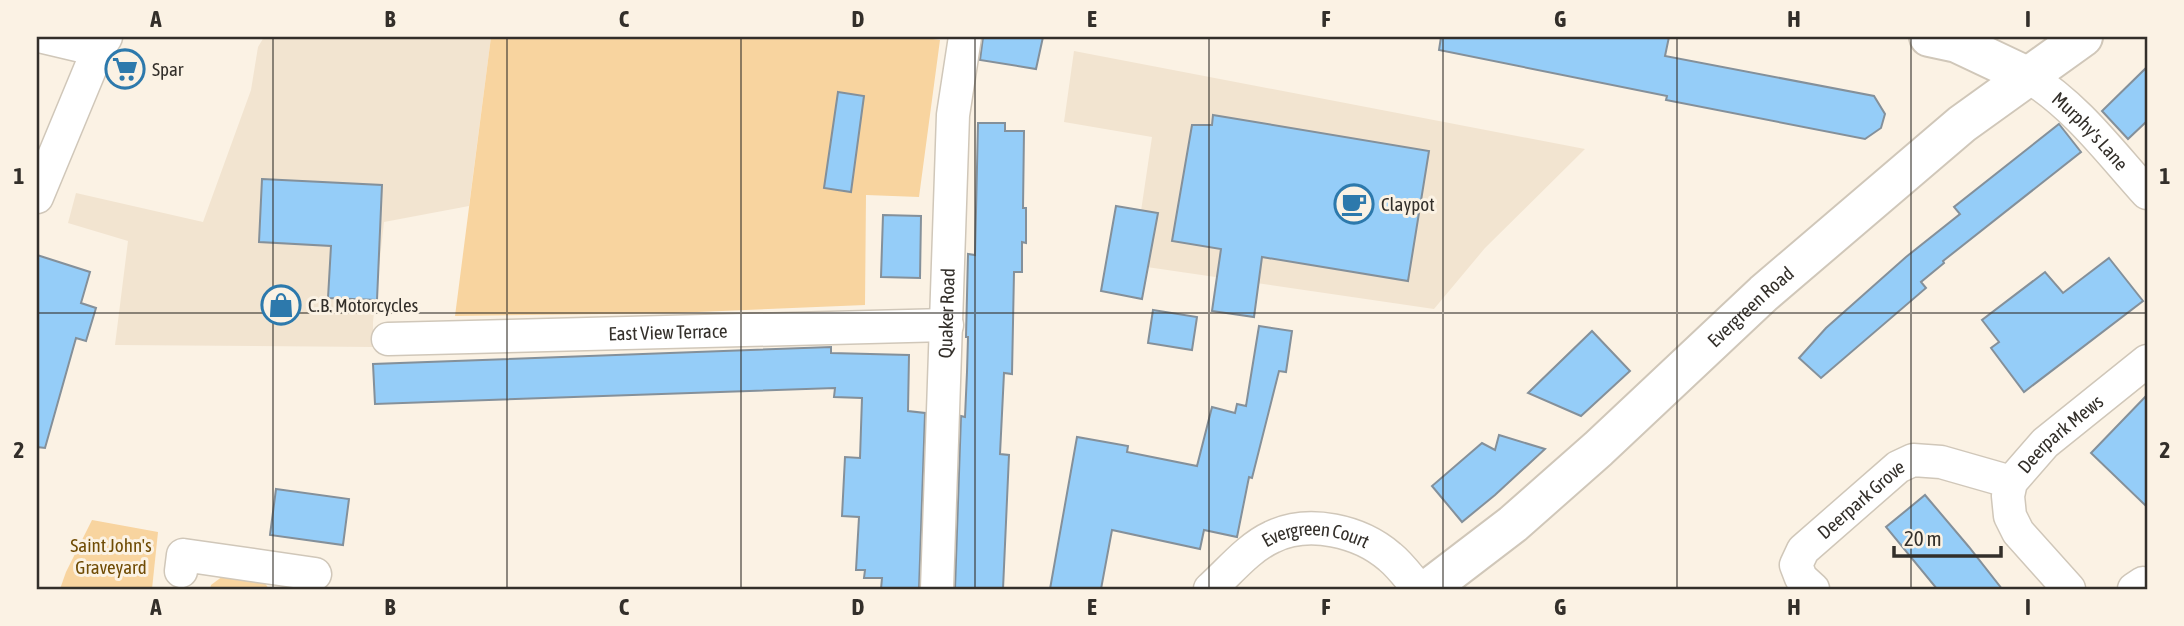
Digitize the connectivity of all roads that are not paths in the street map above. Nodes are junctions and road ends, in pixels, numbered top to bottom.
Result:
1 (43, 37) edge
2 (964, 37) edge
3 (1929, 37) edge
4 (2083, 37) edge
5 (102, 43) edge
6 (2029, 77) junction
7 (2147, 193) edge
8 (37, 197) edge
9 (947, 325) junction
10 (388, 339) dead end
11 (2147, 361) edge
12 (2011, 482) junction
13 (181, 571) dead end
14 (298, 578) edge
15 (2147, 584) edge
16 (937, 589) edge
17 (1210, 589) edge
18 (1419, 589) edge
19 (1428, 589) edge
20 (1813, 589) edge
21 (2069, 589) edge
22 (2134, 589) edge

1 - 5 street
2 - 9 street, Quaker Road
3 - 6 main road
4 - 6 main road, Evergreen Road
5 - 8 street
6 - 7 street, Murphy's Lane
6 - 19 main road, Evergreen Road
9 - 10 street, East View Terrace
9 - 16 street, Quaker Road
11 - 12 street, Deerpark Mews
12 - 20 street, Deerpark Grove
12 - 21 street, Deerpark Mews
13 - 14 street
15 - 22 street
17 - 18 street, Evergreen Court

